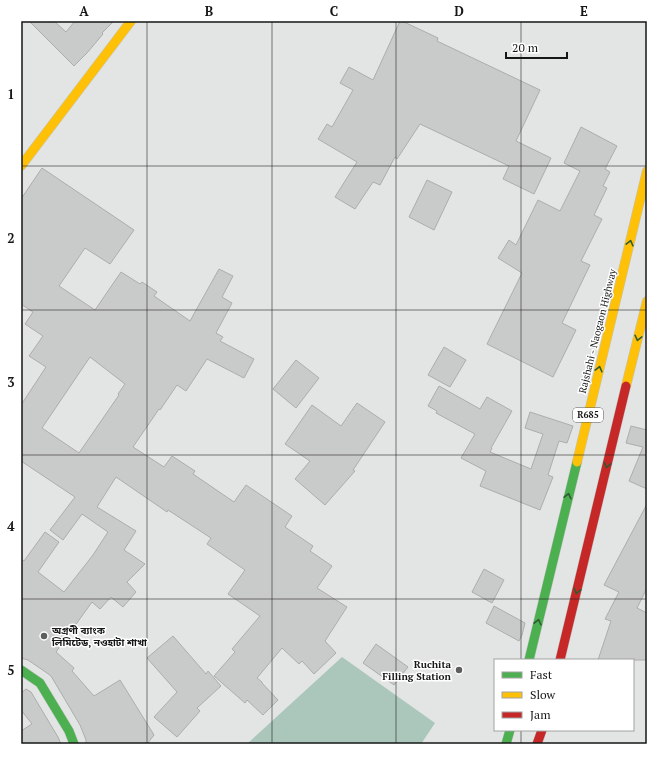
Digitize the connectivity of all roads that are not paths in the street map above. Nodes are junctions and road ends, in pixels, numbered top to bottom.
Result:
1 (131, 21) edge
2 (21, 166) edge
3 (647, 171) edge
4 (647, 301) edge
5 (529, 659) edge
6 (560, 659) edge
7 (21, 670) edge
8 (510, 731) edge
9 (542, 731) edge
10 (74, 744) edge
11 (506, 744) edge
12 (538, 744) edge

1 - 2 main road
5 -> 3 main road, Rajshahi - Naogaon Highway / R685
4 -> 6 main road, R685
7 - 10 main road
8 - 11 main road
9 - 12 main road

